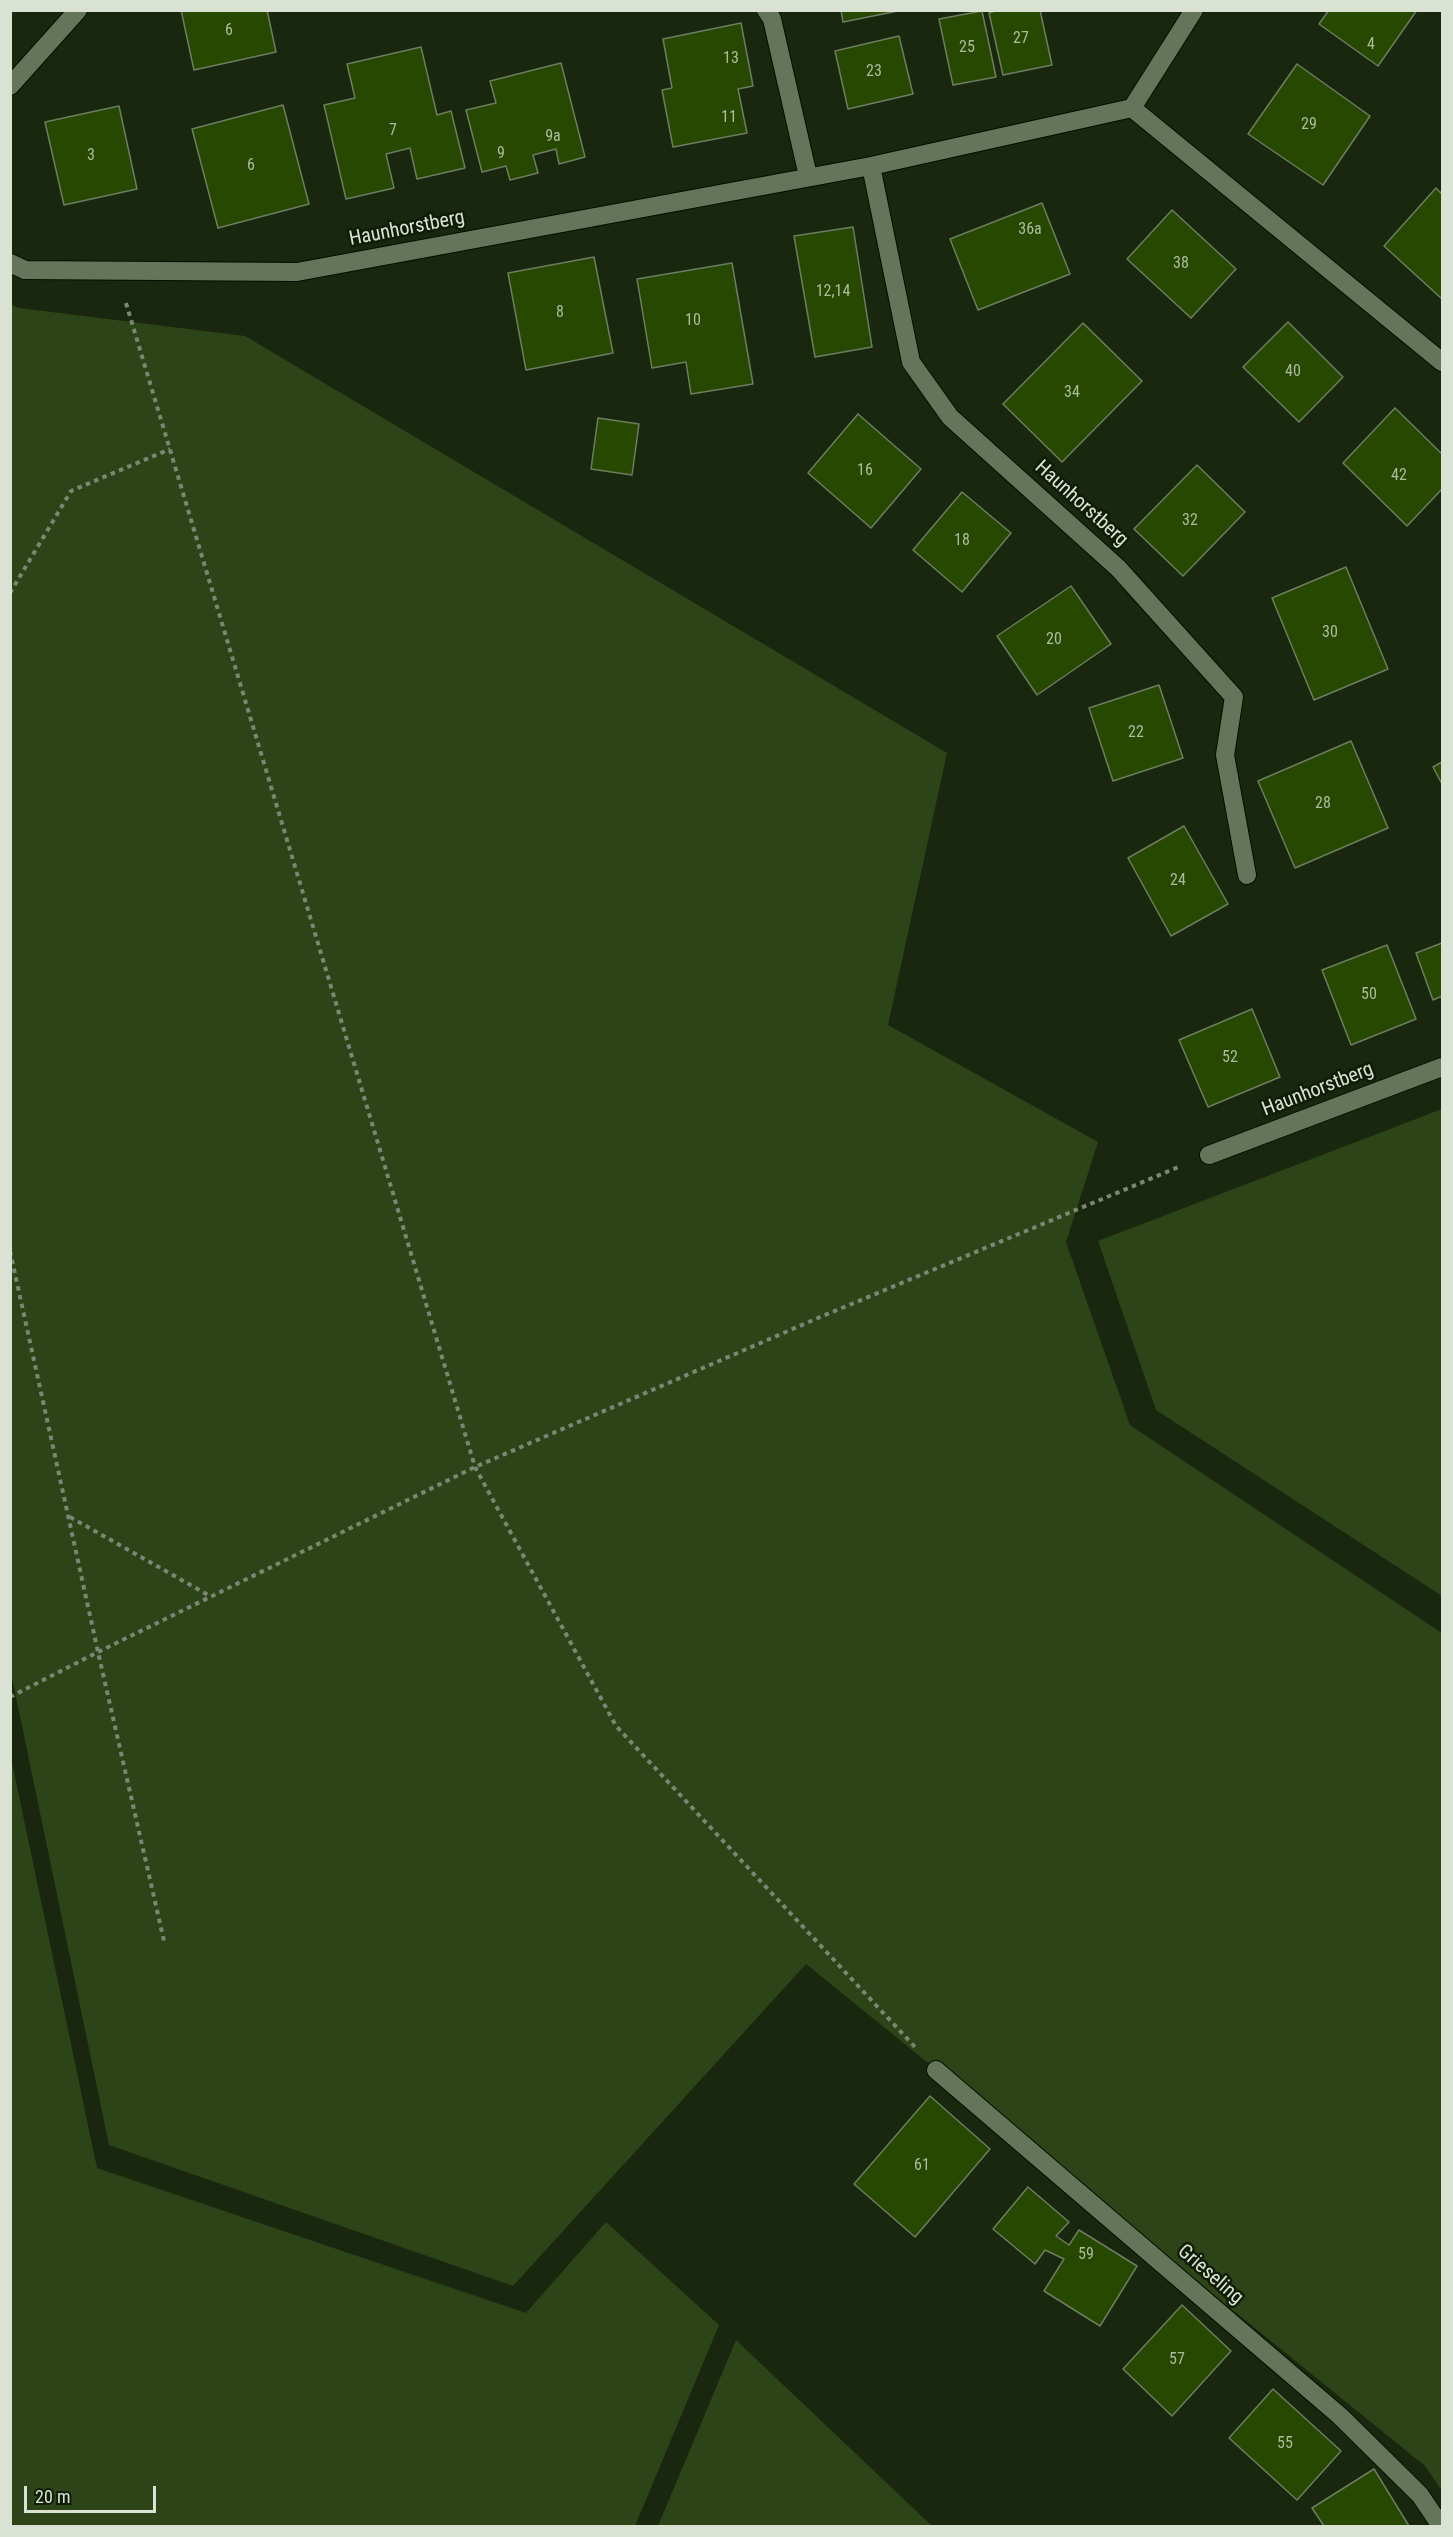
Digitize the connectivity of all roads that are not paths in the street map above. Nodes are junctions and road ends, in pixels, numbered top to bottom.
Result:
1 (78, 10) edge
2 (766, 10) edge
3 (1194, 10) edge
4 (10, 86) edge
5 (1132, 108) junction
6 (872, 166) junction
7 (808, 176) junction
8 (10, 263) edge
9 (1442, 360) edge
10 (1247, 875) dead end
11 (1443, 1067) edge
12 (1209, 1155) road end
13 (936, 2070) road end
14 (1441, 2526) edge

1 - 4 street
2 - 7 street
3 - 5 street
5 - 6 street, Haunhorstberg
5 - 9 street
6 - 7 street, Haunhorstberg
6 - 10 street, Haunhorstberg
7 - 8 street, Haunhorstberg
11 - 12 street, Haunhorstberg
13 - 14 street, Grieseling

